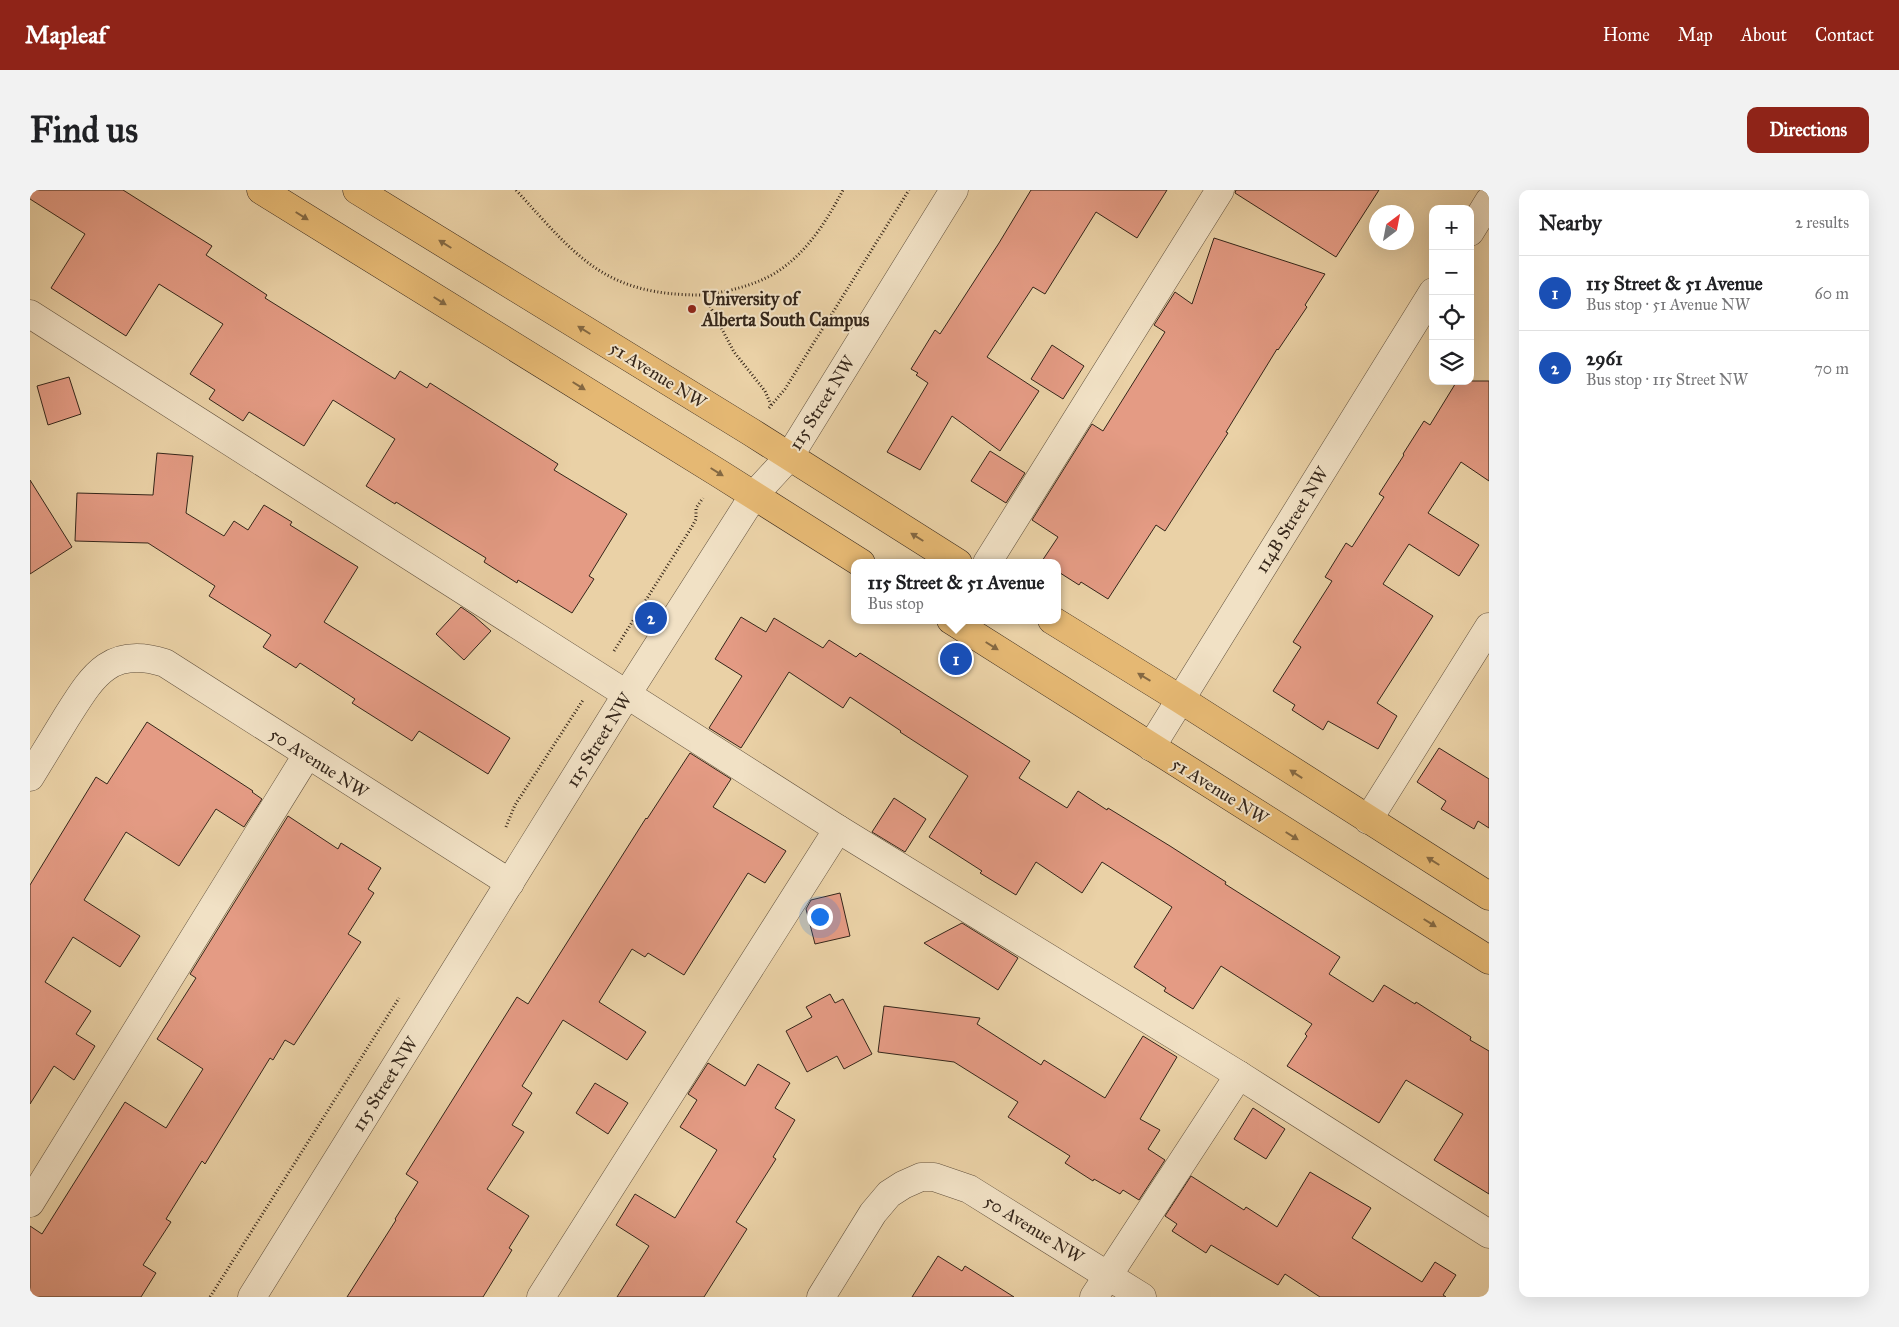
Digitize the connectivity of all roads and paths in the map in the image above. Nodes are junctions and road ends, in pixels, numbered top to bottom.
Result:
1 (260, 190) edge
2 (357, 190) edge
3 (516, 190) edge
4 (843, 190) edge
5 (909, 190) edge
6 (954, 190) edge
7 (1220, 190) edge
8 (1489, 202) edge
9 (1474, 226) edge
10 (1431, 295) edge
11 (704, 296) junction
12 (33, 321) edge
13 (788, 457) junction
14 (754, 495) junction
15 (855, 559) edge
16 (952, 559) edge
17 (989, 559) edge
18 (957, 624) edge
19 (1058, 624) edge
20 (1489, 627) edge
21 (627, 694) junction
22 (1180, 699) junction
23 (1151, 747) junction
24 (307, 755) junction
25 (30, 777) edge
26 (1368, 820) junction
27 (838, 829) junction
28 (510, 883) junction
29 (1489, 896) edge
30 (1489, 960) edge
31 (402, 994) dead end
32 (1238, 1075) junction
33 (30, 1203) edge
34 (1489, 1234) edge
35 (1100, 1286) edge
36 (210, 1297) edge
37 (252, 1297) edge
38 (541, 1297) edge
39 (821, 1297) edge
40 (1142, 1297) edge

1 -> 14 main road
13 -> 2 main road, 51 Avenue NW
3 - 11 path
4 - 11 path
5 - 11 path
6 - 13 street, 115 Street NW
7 - 17 street
8 - 9 street
10 - 22 street, 114B Street NW
12 - 21 street
13 - 14 street, 115 Street NW
16 -> 13 main road, 51 Avenue NW
14 - 15 main road
14 - 21 street, 115 Street NW
18 -> 23 main road, 51 Avenue NW
22 -> 19 main road
20 - 26 street
21 - 27 street
21 - 28 street, 115 Street NW
22 - 23 street, 114B Street NW
26 -> 22 main road
23 -> 30 main road, 51 Avenue NW
24 - 25 street, 50 Avenue NW
24 - 28 street, 50 Avenue NW
24 - 33 street
29 -> 26 main road
27 - 32 street
27 - 38 street
28 - 37 street, 115 Street NW
31 - 36 path
32 - 34 street
32 - 35 street
35 - 39 street, 50 Avenue NW
35 - 40 street, 50 Avenue NW

